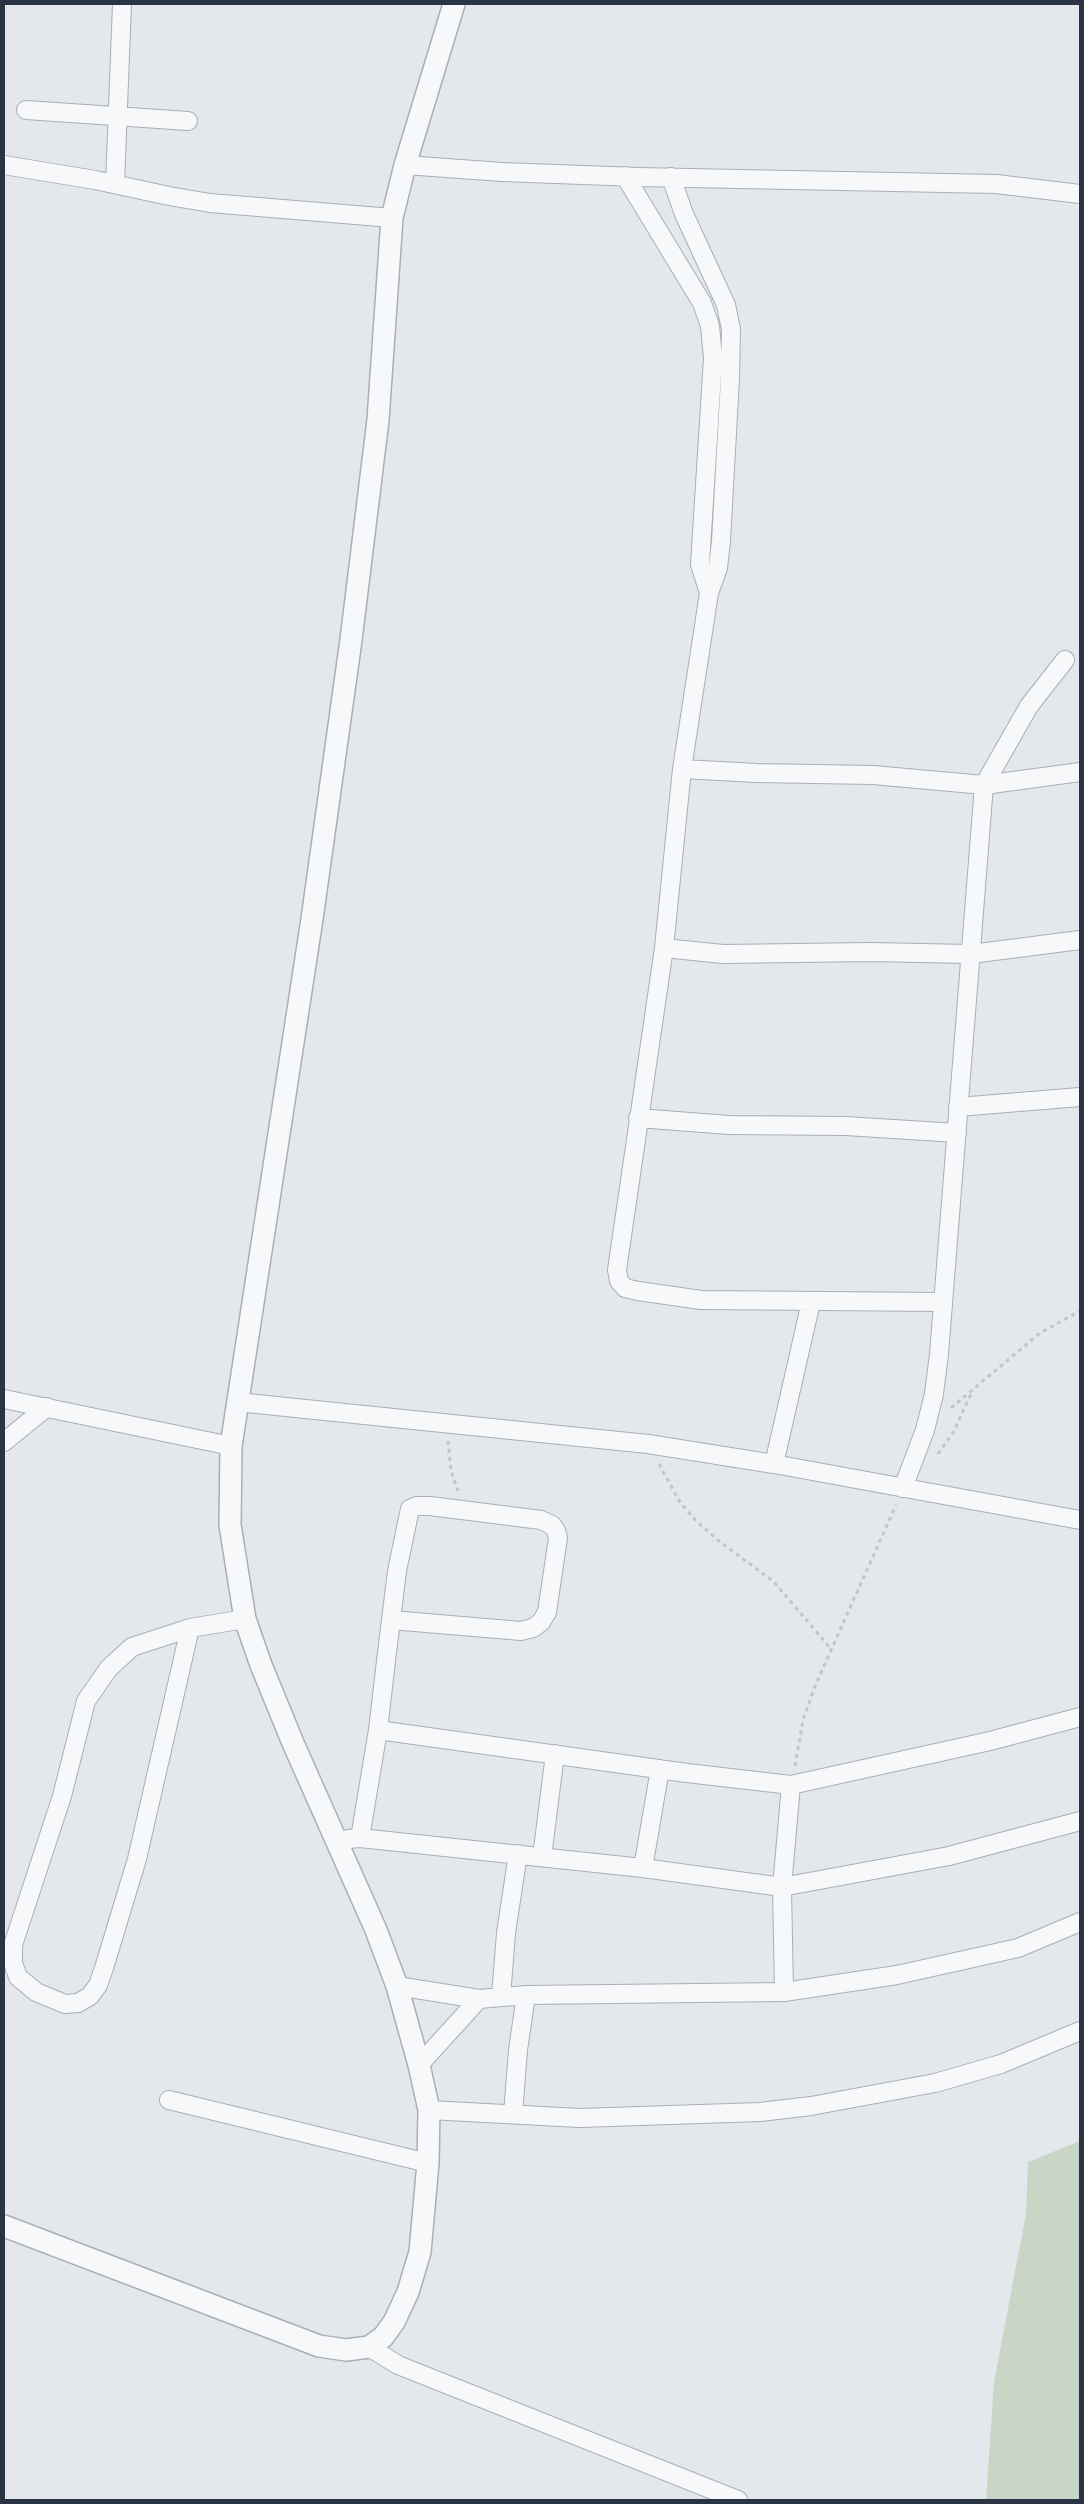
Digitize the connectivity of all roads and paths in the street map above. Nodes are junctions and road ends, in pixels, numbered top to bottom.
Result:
1 (122, 4) edge
2 (454, 4) edge
3 (26, 110) dead end
4 (117, 116) junction
5 (188, 121) dead end
6 (4, 165) edge
7 (405, 165) junction
8 (625, 176) junction
9 (671, 177) junction
10 (114, 184) junction
11 (1080, 194) edge
12 (392, 218) junction
13 (722, 359) junction
14 (1065, 660) dead end
15 (682, 769) junction
16 (1080, 772) edge
17 (984, 785) junction
18 (1080, 940) edge
19 (664, 948) junction
20 (971, 954) junction
21 (1080, 1097) edge
22 (958, 1107) junction
23 (638, 1118) junction
24 (957, 1133) junction
25 (811, 1302) junction
26 (943, 1302) junction
27 (1080, 1311) edge
28 (972, 1391) junction
29 (4, 1398) edge
30 (237, 1402) junction
31 (47, 1407) junction
32 (447, 1425) junction
33 (925, 1430) junction
34 (4, 1442) edge
35 (648, 1444) junction
36 (231, 1446) junction
37 (937, 1456) dead end
38 (774, 1464) junction
39 (904, 1488) junction
40 (477, 1511) junction
41 (1080, 1520) edge
42 (245, 1619) junction
43 (391, 1620) junction
44 (190, 1628) junction
45 (832, 1650) junction
46 (1080, 1717) edge
47 (378, 1730) junction
48 (555, 1754) junction
49 (660, 1769) junction
50 (791, 1785) junction
51 (1080, 1821) edge
52 (360, 1838) junction
53 (338, 1840) junction
54 (518, 1854) junction
55 (542, 1857) junction
56 (643, 1868) junction
57 (782, 1887) junction
58 (1080, 1922) edge
59 (397, 1986) junction
60 (784, 1992) junction
61 (526, 1995) junction
62 (502, 1997) junction
63 (480, 1999) junction
64 (1080, 2031) edge
65 (419, 2065) junction
66 (169, 2100) dead end
67 (429, 2110) junction
68 (512, 2114) junction
69 (428, 2163) junction
70 (4, 2226) edge
71 (369, 2347) junction
72 (738, 2500) edge

1 - 4 street
2 - 7 street
3 - 4 street
4 - 5 street
4 - 10 street
6 - 10 street
7 - 8 street
7 - 12 street
8 - 9 street
8 - 13 street
9 - 11 street
9 - 13 street
10 - 12 street
12 - 30 street
13 - 15 street
14 - 17 street
15 - 17 street
15 - 19 street
16 - 17 street
17 - 20 street
18 - 20 street
19 - 20 street
19 - 23 street
20 - 22 street
21 - 22 street
22 - 24 street
23 - 24 street
23 - 25 street
24 - 26 street
25 - 26 street
25 - 38 street
26 - 33 street
27 - 28 path
28 - 33 path
28 - 37 path
29 - 31 street
30 - 32 street
30 - 36 street
31 - 34 street
31 - 36 street
32 - 35 street
32 - 40 path
33 - 39 street
35 - 38 street
35 - 45 path
36 - 42 street
38 - 39 street
39 - 41 street
39 - 45 path
40 - 43 street
40 - 43 street
42 - 44 street
42 - 53 street
43 - 47 street
44 - 44 street
45 - 50 path
46 - 50 street
47 - 48 street
47 - 52 street
48 - 49 street
48 - 55 street
49 - 50 street
49 - 56 street
50 - 57 street
51 - 57 street
52 - 53 street
52 - 54 street
53 - 59 street
54 - 55 street
54 - 62 street
55 - 56 street
56 - 57 street
57 - 60 street
58 - 60 street
59 - 63 street
59 - 65 street
60 - 61 street
61 - 62 street
61 - 68 street
62 - 63 street
63 - 65 street
64 - 68 street
65 - 67 street
66 - 69 street
67 - 68 street
67 - 69 street
69 - 71 street
70 - 71 street
71 - 72 street

